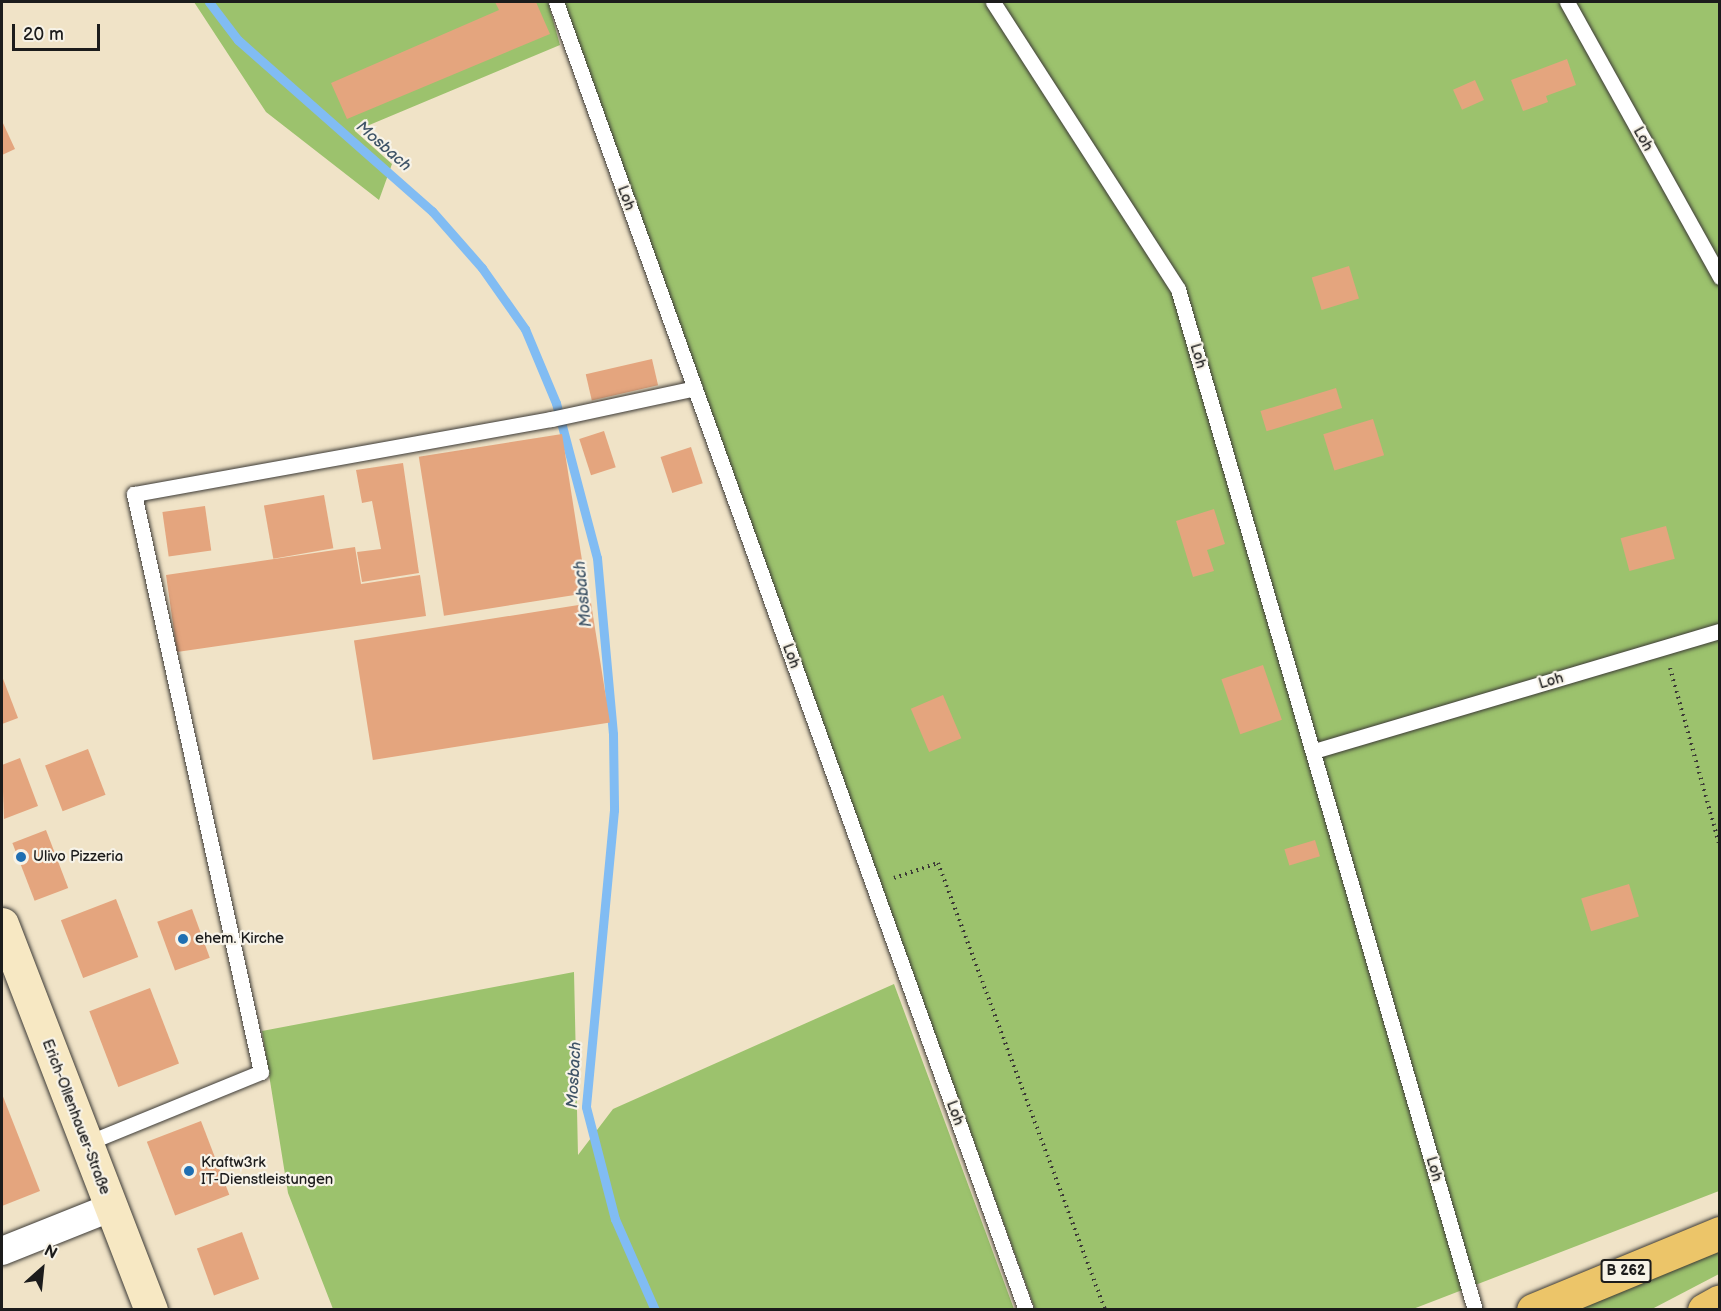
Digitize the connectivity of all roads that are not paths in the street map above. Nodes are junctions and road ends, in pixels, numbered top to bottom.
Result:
1 (556, 2) edge
2 (993, 2) edge
3 (1567, 2) edge
4 (1719, 277) edge
5 (695, 388) junction
6 (1719, 631) edge
7 (1314, 751) junction
8 (2, 924) edge
9 (87, 1143) junction
10 (112, 1207) junction
11 (1719, 1233) edge
12 (2, 1251) edge
13 (1719, 1301) edge
14 (151, 1310) edge
15 (1026, 1310) edge
16 (1475, 1310) edge
17 (1533, 1310) edge
18 (1704, 1310) edge

1 - 5 lane, Loh
2 - 7 lane, Loh
3 - 4 lane, Loh
5 - 9 lane
5 - 15 lane, Loh
6 - 7 lane, Loh
7 - 16 lane, Loh
8 - 9 street, Erich-Ollenhauer-Straße
9 - 10 street, Erich-Ollenhauer-Straße
10 - 12 street
10 - 14 street, Erich-Ollenhauer-Straße
11 - 17 main road, B 262
13 - 18 main road

